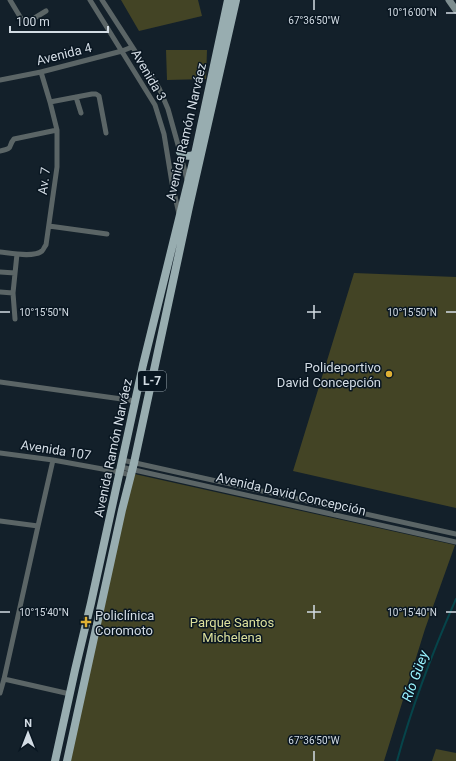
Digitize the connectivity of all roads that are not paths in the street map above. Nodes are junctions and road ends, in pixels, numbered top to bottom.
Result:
1 (10, 0) edge
2 (90, 0) edge
3 (102, 0) edge
4 (228, 0) edge
5 (236, 0) edge
6 (449, 0) edge
7 (456, 10) edge
8 (46, 11) dead end
9 (132, 47) junction
10 (122, 51) junction
11 (41, 72) junction
12 (0, 80) edge
13 (76, 98) junction
14 (50, 102) junction
15 (80, 113) dead end
16 (57, 130) junction
17 (106, 133) dead end
18 (0, 151) edge
19 (180, 152) junction
20 (195, 154) junction
21 (188, 182) junction
22 (189, 207) junction
23 (180, 216) junction
24 (49, 226) junction
25 (107, 234) dead end
26 (0, 252) edge
27 (16, 254) junction
28 (0, 272) edge
29 (15, 274) junction
30 (0, 292) edge
31 (13, 293) junction
32 (15, 319) dead end
33 (0, 382) edge
34 (136, 401) junction
35 (0, 453) edge
36 (53, 460) junction
37 (121, 466) junction
38 (132, 469) junction
39 (198, 477) junction
40 (197, 484) junction
41 (294, 498) junction
42 (292, 505) junction
43 (0, 521) edge
44 (38, 526) junction
45 (456, 534) edge
46 (456, 542) edge
47 (4, 680) junction
48 (0, 693) edge
49 (70, 694) junction
50 (55, 761) edge
51 (67, 761) edge

1 - 8 street
2 - 10 street, Avenida 3
3 - 9 street, Avenida 3
4 - 20 main road, Avenida Ramón Narváez / L-7
5 - 22 main road, Avenida Ramón Narváez / L-7
6 - 7 street
9 - 10 street, Avenida 4
9 - 19 street, Avenida 3
10 - 11 street, Avenida 4
10 - 23 street, Avenida 3
11 - 12 street, Avenida 4
11 - 14 street, Av. 7
13 - 14 street
13 - 15 street
13 - 17 street
14 - 16 street, Av. 7
16 - 18 street
16 - 24 street, Av. 7
19 - 20 main road
19 - 21 street, Avenida 3
20 - 21 main road, Avenida Ramón Narváez / L-7
21 - 22 street, Avenida 3
21 - 23 main road, Avenida Ramón Narváez / L-7
22 - 38 main road, Avenida Ramón Narváez / L-7
23 - 34 main road, Avenida Ramón Narváez / L-7
24 - 25 street
24 - 27 street, Av. 7
26 - 27 street, Av. 7
27 - 29 street
28 - 29 street
29 - 31 street
30 - 31 street
31 - 32 street
33 - 34 street
34 - 37 main road, Avenida Ramón Narváez / L-7
35 - 36 street, Avenida 107
36 - 37 street, Avenida 107
36 - 44 street
37 - 38 street, Avenida David Concepción
37 - 38 street, Avenida 107
37 - 49 main road, Avenida Ramón Narváez / L-7
38 - 39 street, Avenida David Concepción
38 - 40 street, Avenida David Concepción
38 - 51 main road, Avenida Ramón Narváez / L-7
39 - 40 street
39 - 41 street, Avenida David Concepción
40 - 42 street, Avenida David Concepción
41 - 42 street
41 - 45 street, Avenida David Concepción
42 - 46 street, Avenida David Concepción
43 - 44 street
44 - 47 street
47 - 48 street
47 - 49 street
49 - 50 main road, Avenida Ramón Narváez / L-7

